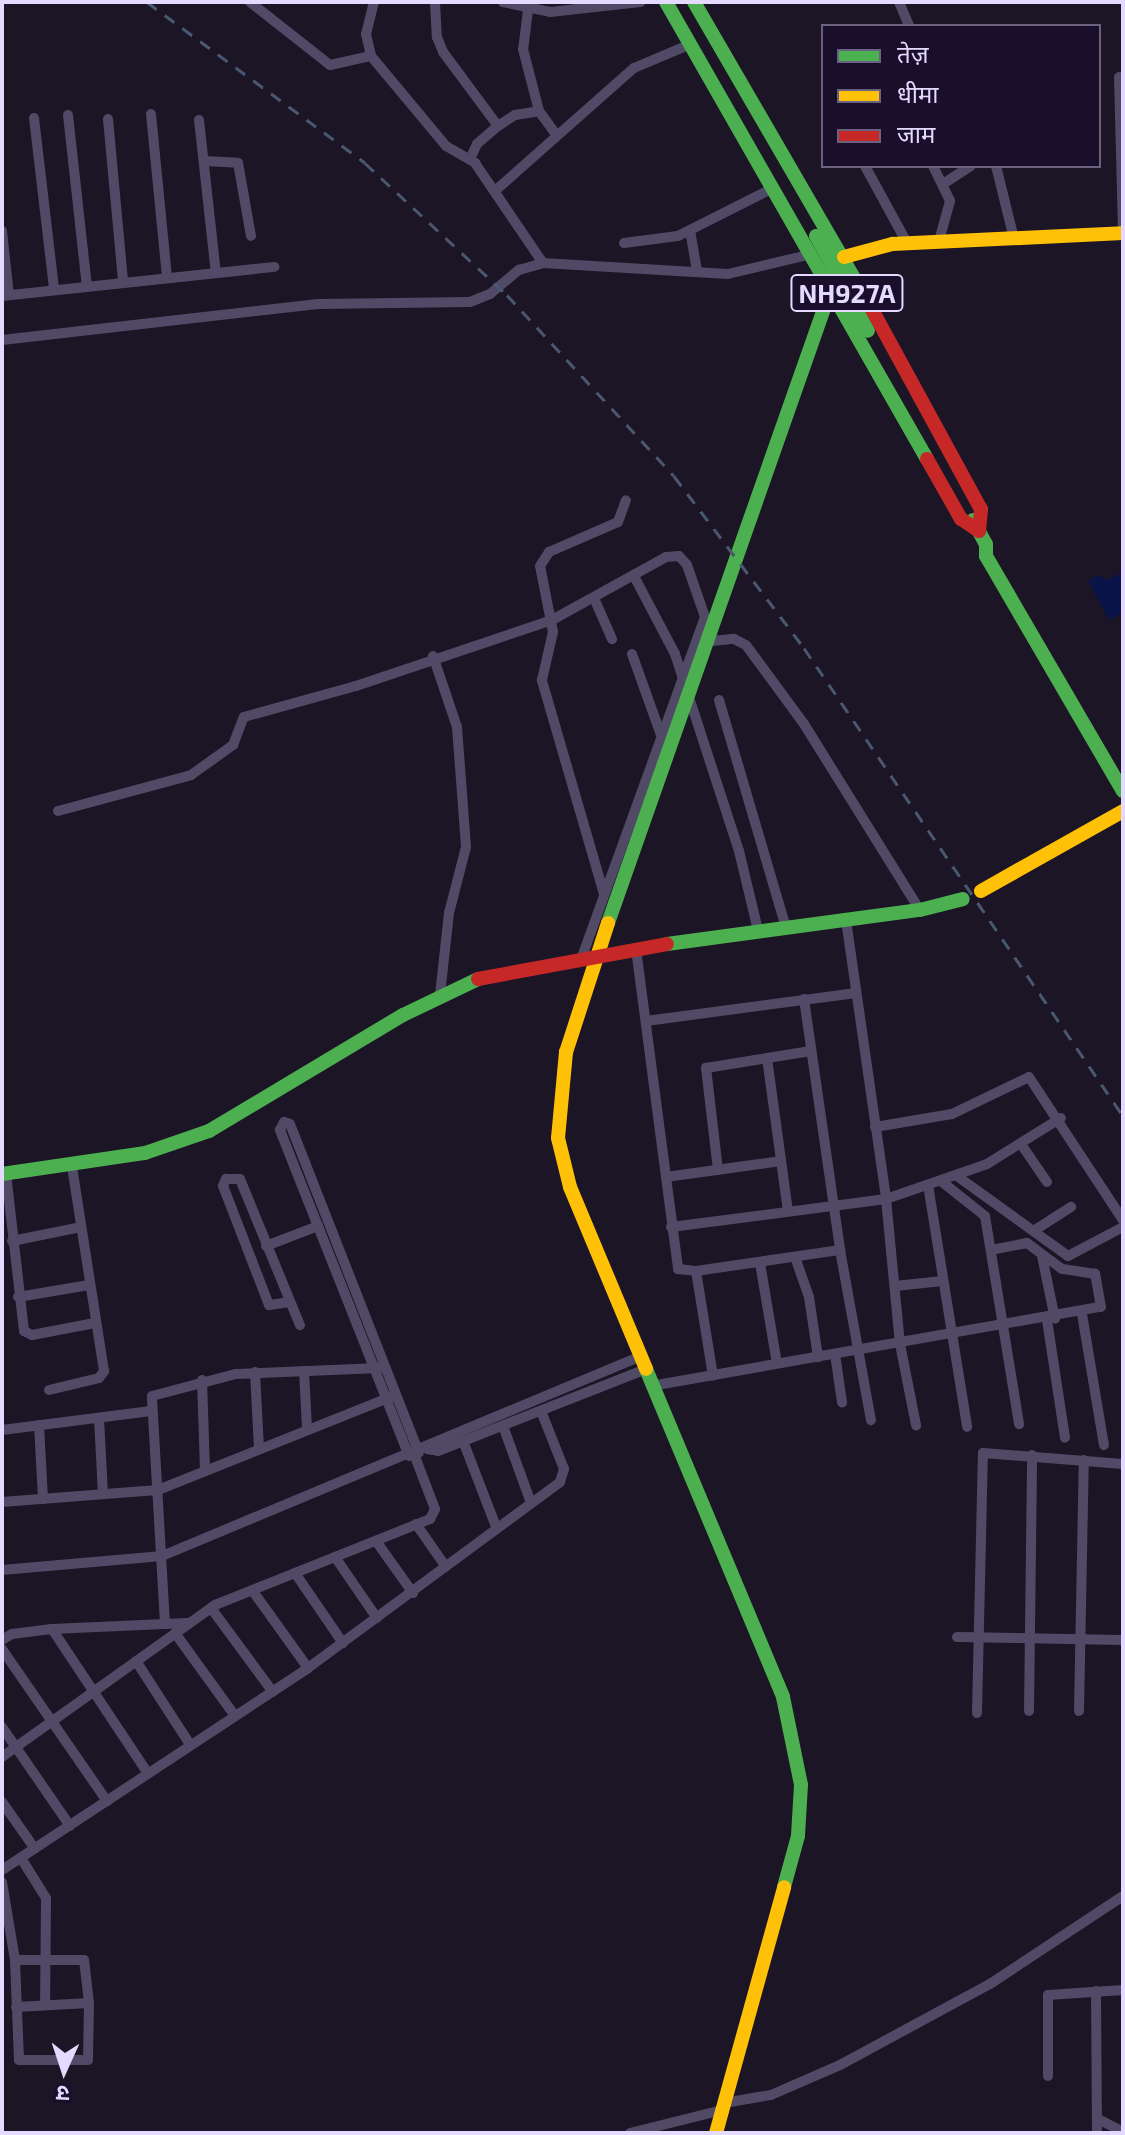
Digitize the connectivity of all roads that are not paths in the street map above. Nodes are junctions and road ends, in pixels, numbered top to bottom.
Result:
1 (250, 2) edge
2 (374, 2) edge
3 (435, 2) edge
4 (503, 2) edge
5 (640, 2) edge
6 (666, 2) edge
7 (681, 2) edge
8 (694, 2) edge
9 (899, 2) edge
10 (528, 10) junction
11 (908, 24) edge
12 (691, 44) junction
13 (371, 56) junction
14 (1119, 77) dead end
15 (539, 111) junction
16 (151, 114) dead end
17 (68, 115) dead end
18 (34, 118) dead end
19 (108, 119) dead end
20 (199, 120) dead end
21 (498, 126) junction
22 (556, 134) junction
23 (470, 159) junction
24 (204, 161) junction
25 (866, 168) edge
26 (934, 168) edge
27 (968, 168) edge
28 (996, 168) edge
29 (943, 184) junction
30 (771, 189) junction
31 (496, 190) junction
32 (690, 230) junction
33 (2, 231) edge
34 (1123, 233) edge
35 (251, 236) dead end
36 (1014, 239) junction
37 (939, 241) junction
38 (624, 243) dead end
39 (907, 243) junction
40 (808, 255) junction
41 (844, 257) junction
42 (543, 263) junction
43 (274, 267) dead end
44 (697, 271) junction
45 (216, 273) junction
46 (837, 275) junction
47 (167, 277) junction
48 (123, 282) junction
49 (87, 286) junction
50 (54, 289) junction
51 (5, 295) edge
52 (2, 340) edge
53 (626, 500) dead end
54 (979, 531) junction
55 (635, 578) junction
56 (594, 598) junction
57 (552, 620) junction
58 (612, 639) dead end
59 (697, 643) junction
60 (632, 654) dead end
61 (433, 656) junction
62 (684, 680) junction
63 (719, 700) dead end
64 (662, 738) junction
65 (1123, 769) edge
66 (1123, 791) edge
67 (58, 811) dead end
68 (1123, 811) edge
69 (981, 891) dead end
70 (604, 895) junction
71 (963, 899) dead end
72 (920, 910) junction
73 (846, 920) junction
74 (786, 927) junction
75 (758, 930) junction
76 (636, 949) junction
77 (590, 955) junction
78 (856, 993) junction
79 (440, 995) junction
80 (804, 999) junction
81 (646, 1021) junction
82 (811, 1051) junction
83 (767, 1058) junction
84 (1061, 1118) junction
85 (875, 1127) junction
86 (1021, 1144) junction
87 (781, 1161) junction
88 (72, 1166) junction
89 (718, 1170) junction
90 (4, 1174) edge
91 (957, 1176) junction
92 (666, 1177) junction
93 (941, 1181) junction
94 (1047, 1182) dead end
95 (928, 1185) junction
96 (886, 1199) junction
97 (833, 1206) junction
98 (1071, 1207) dead end
99 (788, 1212) junction
100 (1123, 1220) edge
101 (318, 1226) junction
102 (81, 1227) junction
103 (671, 1227) junction
104 (1123, 1227) edge
105 (1035, 1230) junction
106 (12, 1241) junction
107 (266, 1246) junction
108 (840, 1250) junction
109 (992, 1250) junction
110 (1042, 1256) junction
111 (795, 1257) junction
112 (760, 1263) junction
113 (696, 1271) junction
114 (943, 1281) junction
115 (89, 1285) junction
116 (895, 1286) junction
117 (18, 1297) junction
118 (289, 1302) junction
119 (1082, 1314) junction
120 (1051, 1319) junction
121 (95, 1323) junction
122 (300, 1325) dead end
123 (1003, 1327) junction
124 (951, 1336) junction
125 (900, 1344) junction
126 (859, 1351) junction
127 (835, 1354) junction
128 (818, 1357) junction
129 (641, 1363) junction
130 (777, 1363) junction
131 (380, 1368) junction
132 (304, 1371) junction
133 (255, 1372) junction
134 (713, 1376) junction
135 (202, 1380) junction
136 (651, 1386) junction
137 (49, 1390) dead end
138 (391, 1397) junction
139 (842, 1402) dead end
140 (151, 1411) junction
141 (541, 1411) junction
142 (99, 1418) junction
143 (871, 1420) dead end
144 (1019, 1424) dead end
145 (39, 1425) junction
146 (916, 1425) dead end
147 (503, 1426) junction
148 (967, 1427) dead end
149 (307, 1429) junction
150 (2, 1430) edge
151 (1065, 1438) dead end
152 (463, 1441) junction
153 (1104, 1445) dead end
154 (259, 1449) junction
155 (417, 1453) junction
156 (1032, 1455) junction
157 (1084, 1460) junction
158 (1123, 1464) edge
159 (205, 1471) junction
160 (158, 1490) junction
161 (103, 1494) junction
162 (43, 1499) junction
163 (2, 1502) edge
164 (531, 1503) junction
165 (416, 1524) junction
166 (497, 1529) junction
167 (376, 1541) junction
168 (162, 1556) junction
169 (335, 1557) junction
170 (446, 1567) junction
171 (2, 1570) edge
172 (295, 1573) junction
173 (252, 1590) junction
174 (413, 1593) junction
175 (211, 1608) junction
176 (377, 1618) junction
177 (189, 1623) junction
178 (165, 1624) junction
179 (52, 1629) junction
180 (175, 1633) junction
181 (957, 1637) dead end
182 (979, 1637) junction
183 (1029, 1638) junction
184 (1082, 1639) junction
185 (2, 1640) edge
186 (1123, 1640) edge
187 (343, 1643) junction
188 (2, 1649) edge
189 (136, 1661) junction
190 (308, 1668) junction
191 (93, 1691) junction
192 (273, 1692) junction
193 (1029, 1711) dead end
194 (1079, 1711) dead end
195 (233, 1713) junction
196 (977, 1713) dead end
197 (52, 1721) junction
198 (2, 1727) edge
199 (189, 1743) junction
200 (15, 1747) junction
201 (2, 1757) edge
202 (147, 1772) junction
203 (107, 1801) junction
204 (2, 1802) edge
205 (70, 1826) junction
206 (35, 1849) junction
207 (21, 1858) junction
208 (2, 1870) edge
209 (2, 1882) edge
210 (1123, 1896) edge
211 (43, 1958) junction
212 (15, 1960) junction
213 (1123, 1990) edge
214 (1096, 1991) junction
215 (89, 2003) junction
216 (45, 2005) junction
217 (16, 2007) junction
218 (1048, 2076) dead end
219 (723, 2106) junction
220 (1098, 2119) junction
221 (1123, 2132) edge
222 (630, 2133) edge
223 (716, 2133) edge
224 (1097, 2133) edge

1 - 13 street
2 - 13 street
3 - 21 street
4 - 10 street
5 - 10 street
6 - 12 main road
7 - 46 main road, NH927A
8 - 41 main road
9 - 11 street
10 - 15 street
12 - 22 street
12 - 30 main road
13 - 23 street
14 - 34 street
15 - 21 street
15 - 22 street
16 - 47 street
17 - 49 street
18 - 50 street
19 - 48 street
20 - 24 street
21 - 23 street
22 - 31 street
23 - 31 street
24 - 35 street
24 - 45 street
25 - 39 street
26 - 29 street
27 - 29 street
28 - 36 street
29 - 37 street
30 - 32 street
30 - 40 main road
31 - 42 street
32 - 38 street
32 - 44 street
33 - 51 street
34 - 36 main road
36 - 37 main road
37 - 39 main road
39 - 41 main road
40 - 44 street
40 - 54 main road
41 - 54 main road
42 - 44 street
42 - 52 street
43 - 45 street
45 - 47 street
46 - 54 main road, NH927A
46 - 77 main road
47 - 48 street
48 - 49 street
49 - 50 street
50 - 51 street
53 - 57 street
54 - 65 main road, NH927A
54 - 66 main road, NH927A
55 - 56 street
55 - 59 street
55 - 62 street
56 - 57 street
56 - 58 street
57 - 61 street
57 - 70 street
59 - 62 street
59 - 72 street
60 - 64 street
61 - 67 street
61 - 79 street
62 - 64 street
62 - 75 street
63 - 74 street
64 - 70 street
68 - 69 main road
70 - 77 street
71 - 72 main road
72 - 73 main road
73 - 74 main road
73 - 78 street
74 - 75 main road
75 - 76 main road
76 - 77 main road
76 - 81 street
77 - 79 main road
77 - 129 main road
78 - 80 street
78 - 85 street
79 - 88 main road
80 - 81 street
80 - 82 street
81 - 92 street
82 - 83 street
82 - 97 street
83 - 87 street
83 - 89 street
84 - 85 street
84 - 86 street
84 - 100 street
85 - 96 street
86 - 91 street
86 - 94 street
87 - 89 street
87 - 99 street
88 - 90 main road
88 - 102 street
89 - 92 street
90 - 106 street
91 - 93 street
91 - 105 street
92 - 103 street
93 - 95 street
93 - 109 street
95 - 96 street
95 - 114 street
96 - 97 street
96 - 116 street
97 - 99 street
97 - 108 street
98 - 105 street
99 - 103 street
101 - 107 street
101 - 131 street
101 - 131 street
102 - 106 street
102 - 115 street
103 - 113 street
104 - 105 street
106 - 117 street
107 - 118 street
107 - 118 street
108 - 111 street
108 - 126 street
109 - 110 street
109 - 123 street
110 - 119 street
110 - 120 street
111 - 112 street
111 - 128 street
112 - 113 street
112 - 130 street
113 - 134 street
114 - 116 street
114 - 124 street
115 - 117 street
115 - 121 street
116 - 125 street
117 - 121 street
118 - 122 street
119 - 120 street
119 - 153 street
120 - 123 street
120 - 151 street
121 - 137 street
123 - 124 street
123 - 144 street
124 - 125 street
124 - 148 street
125 - 126 street
125 - 146 street
126 - 127 street
126 - 143 street
127 - 128 street
127 - 139 street
128 - 130 street
129 - 136 main road
129 - 141 street
129 - 155 street
130 - 134 street
131 - 132 street
131 - 138 street
132 - 133 street
132 - 149 street
133 - 135 street
133 - 154 street
134 - 136 street
135 - 140 street
135 - 159 street
136 - 219 main road
138 - 149 street
138 - 155 street
140 - 142 street
140 - 160 street
141 - 147 street
141 - 164 street
142 - 145 street
142 - 161 street
145 - 150 street
145 - 162 street
147 - 152 street
147 - 164 street
149 - 154 street
152 - 155 street
152 - 166 street
154 - 159 street
155 - 165 street
155 - 168 street
156 - 157 street
156 - 182 street
156 - 183 street
157 - 158 street
157 - 184 street
159 - 160 street
160 - 161 street
160 - 168 street
161 - 162 street
162 - 163 street
164 - 166 street
165 - 167 street
165 - 170 street
166 - 170 street
167 - 169 street
167 - 174 street
168 - 171 street
168 - 178 street
169 - 172 street
169 - 176 street
170 - 174 street
172 - 173 street
172 - 187 street
173 - 175 street
173 - 190 street
174 - 176 street
175 - 177 street
175 - 192 street
176 - 187 street
177 - 178 street
177 - 180 street
178 - 179 street
179 - 185 street
179 - 191 street
180 - 189 street
180 - 195 street
181 - 182 street
182 - 183 street
182 - 196 street
183 - 184 street
183 - 193 street
184 - 186 street
184 - 194 street
187 - 190 street
188 - 197 street
189 - 191 street
189 - 199 street
190 - 192 street
191 - 197 street
191 - 202 street
192 - 195 street
195 - 199 street
197 - 200 street
197 - 203 street
198 - 200 street
199 - 202 street
200 - 201 street
200 - 205 street
202 - 203 street
203 - 205 street
204 - 206 street
205 - 206 street
206 - 207 street
207 - 208 street
207 - 211 street
209 - 212 street
210 - 219 street
211 - 212 street
211 - 215 street
211 - 216 street
212 - 217 street
213 - 214 street
214 - 218 street
214 - 220 street
215 - 216 street
215 - 217 street
216 - 217 street
219 - 222 street
219 - 223 main road
220 - 221 street
220 - 224 street

